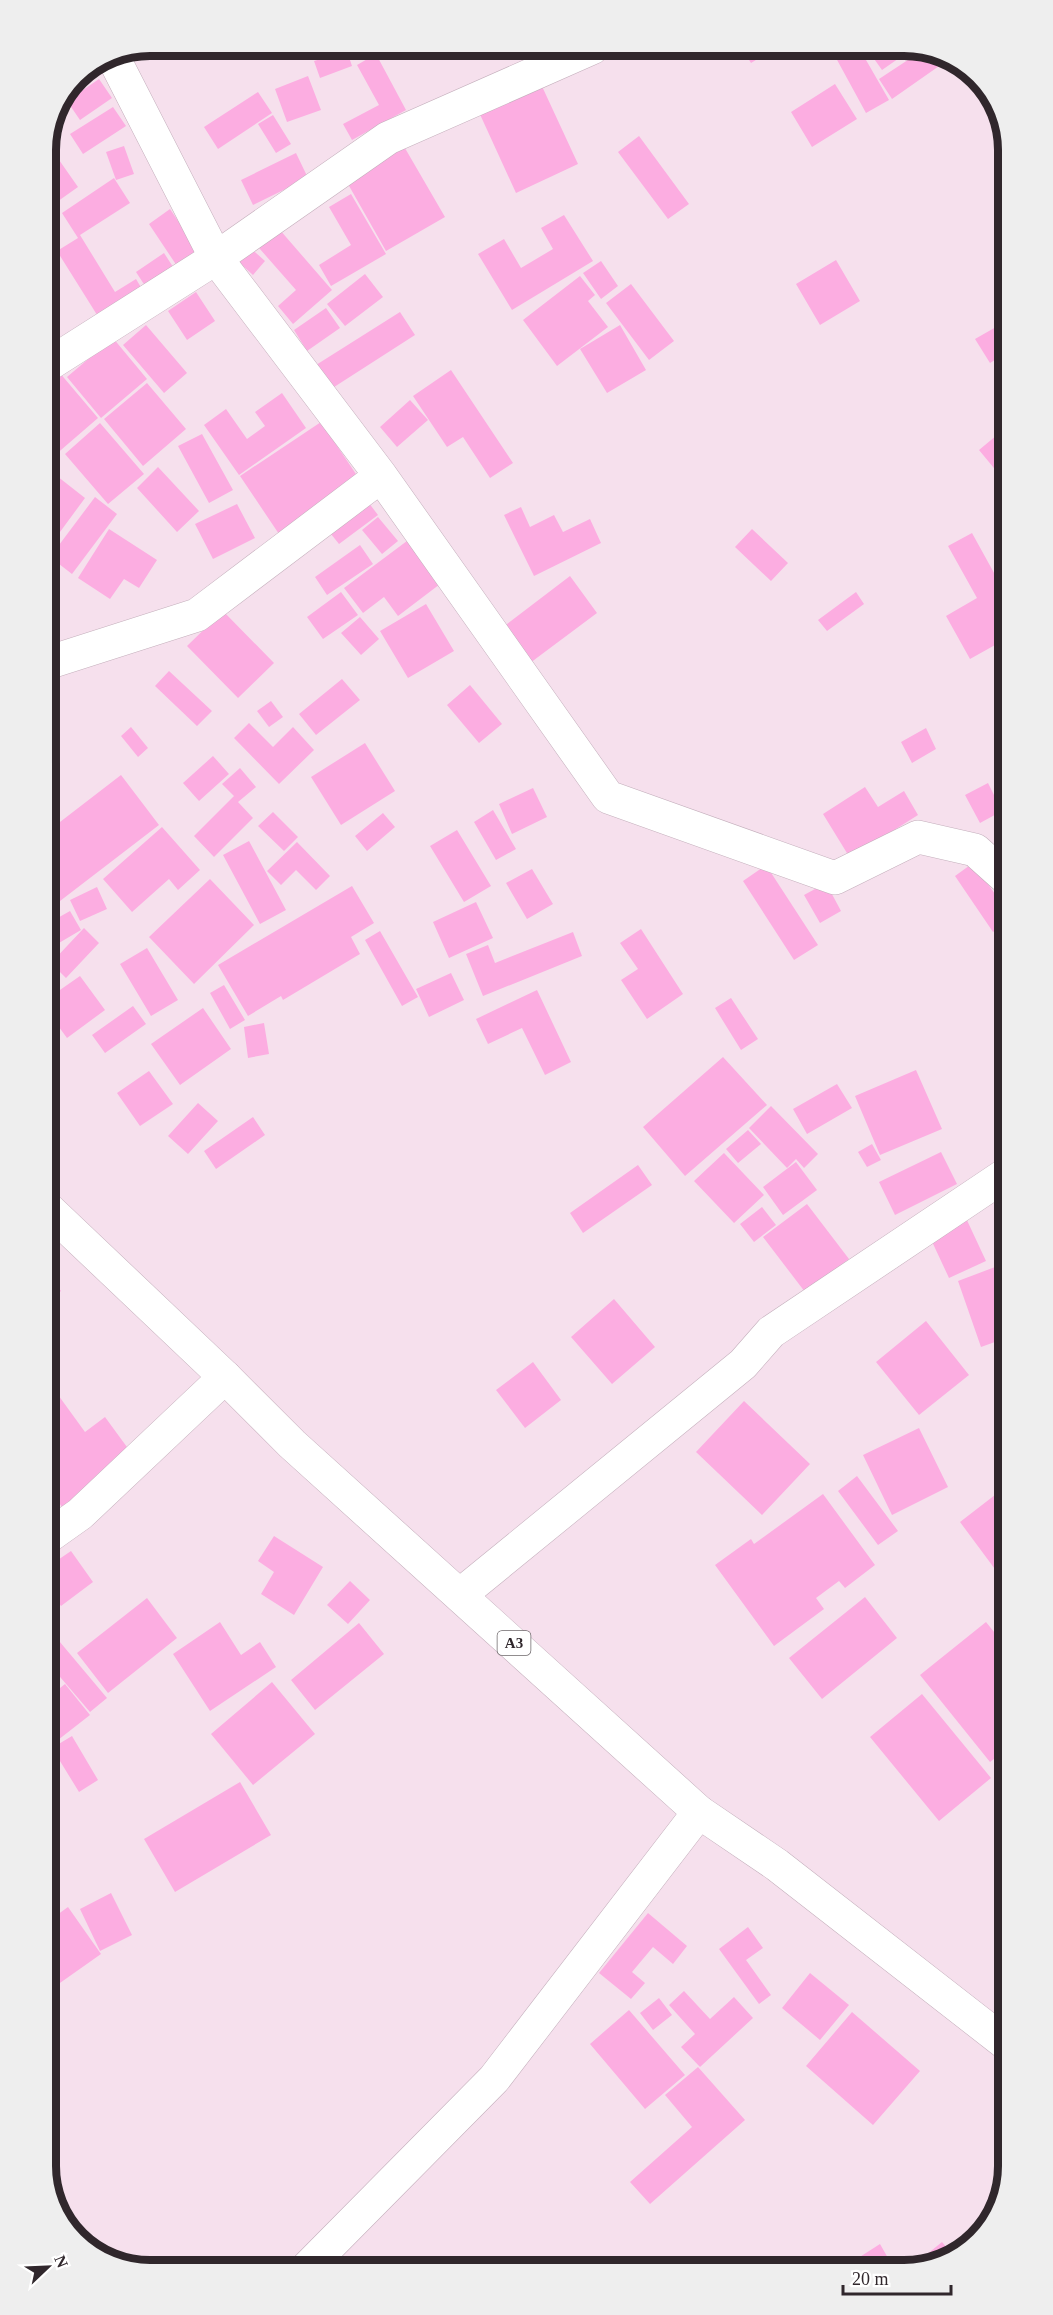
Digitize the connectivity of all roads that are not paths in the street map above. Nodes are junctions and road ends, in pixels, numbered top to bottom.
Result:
1 (574, 56) edge
2 (115, 62) edge
3 (216, 258) junction
4 (56, 360) edge
5 (381, 476) junction
6 (56, 660) edge
7 (998, 871) edge
8 (998, 1180) edge
9 (56, 1217) edge
10 (225, 1377) junction
11 (56, 1531) edge
12 (460, 1594) junction
13 (699, 1812) junction
14 (998, 2037) edge
15 (316, 2259) edge

1 - 3 main road
2 - 3 main road
3 - 4 main road
3 - 5 main road
5 - 6 main road
5 - 7 main road
8 - 12 main road
9 - 10 main road, A3
10 - 11 main road
10 - 12 main road, A3
12 - 13 main road, A3
13 - 14 main road, A3
13 - 15 main road

